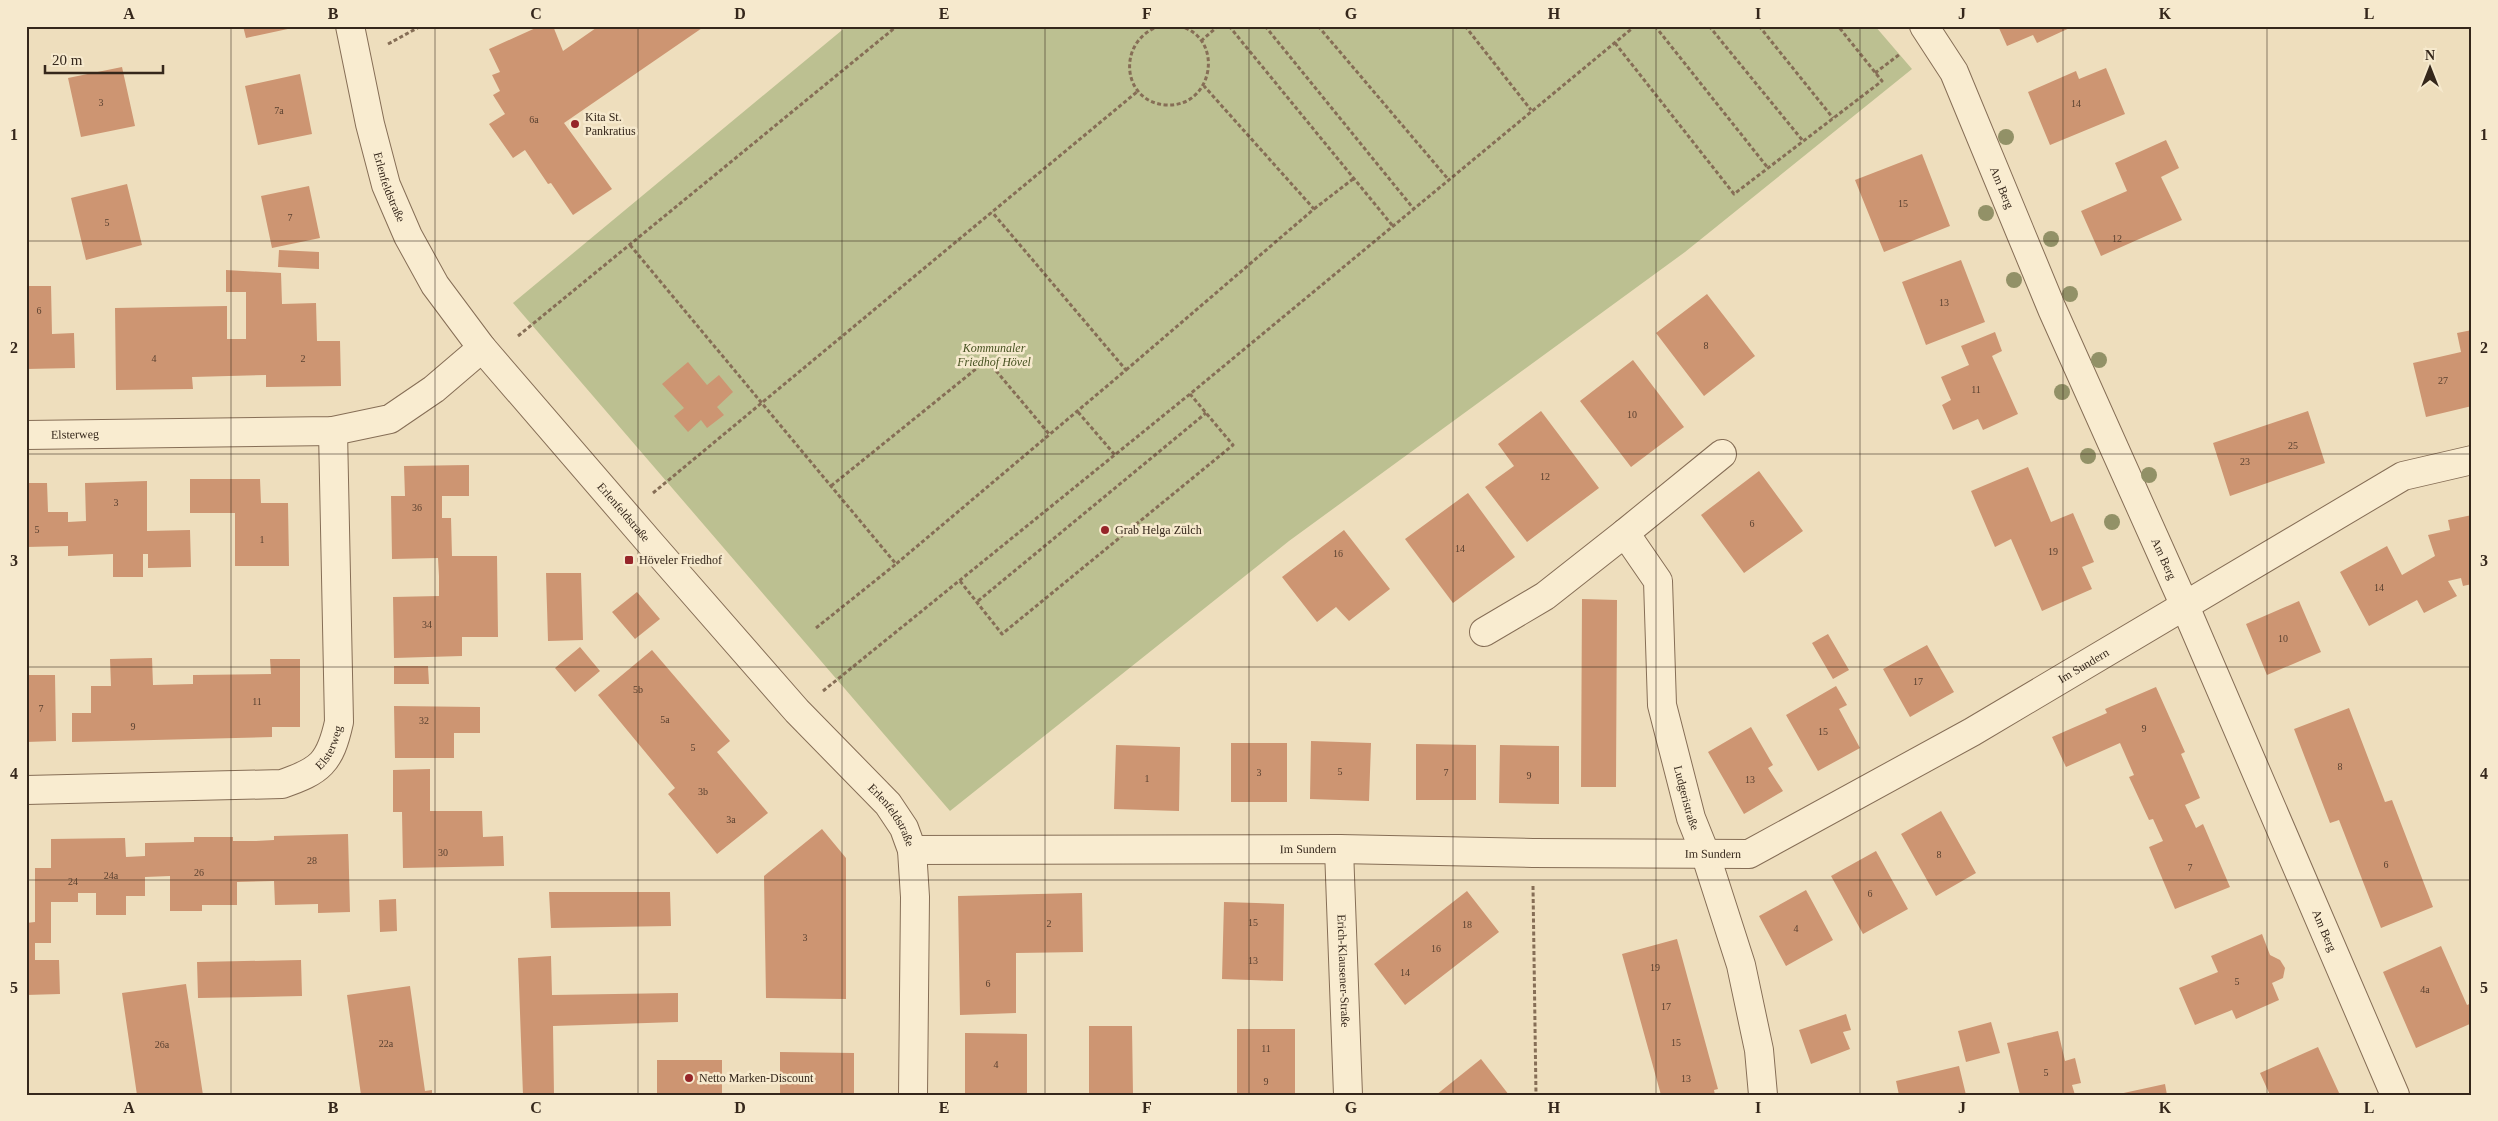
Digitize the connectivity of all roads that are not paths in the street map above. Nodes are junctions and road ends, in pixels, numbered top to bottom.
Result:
1 (350, 26) edge
2 (1924, 26) edge
3 (487, 352) junction
4 (333, 431) junction
5 (26, 435) edge
6 (1722, 454) dead end
7 (2472, 460) edge
8 (1625, 534) junction
9 (2184, 604) junction
10 (1484, 632) dead end
11 (26, 790) edge
12 (1339, 849) junction
13 (912, 850) junction
14 (1705, 852) junction
15 (913, 1095) edge
16 (1348, 1095) edge
17 (1763, 1095) edge
18 (2395, 1095) edge

1 - 3 street, Erlenfeldstraße
2 - 9 street, Am Berg
3 - 4 street, Elsterweg
3 - 13 street, Erlenfeldstraße
4 - 5 street, Elsterweg
4 - 11 street, Elsterweg
6 - 8 street
7 - 9 street, Im Sundern
8 - 10 street
8 - 14 street, Ludgeristraße
9 - 14 street, Im Sundern
9 - 18 street, Am Berg
12 - 13 street, Im Sundern
12 - 14 street, Im Sundern
12 - 16 street, Erich-Klausener-Straße
13 - 15 street, Erlenfeldstraße
14 - 17 street, Ludgeristraße

